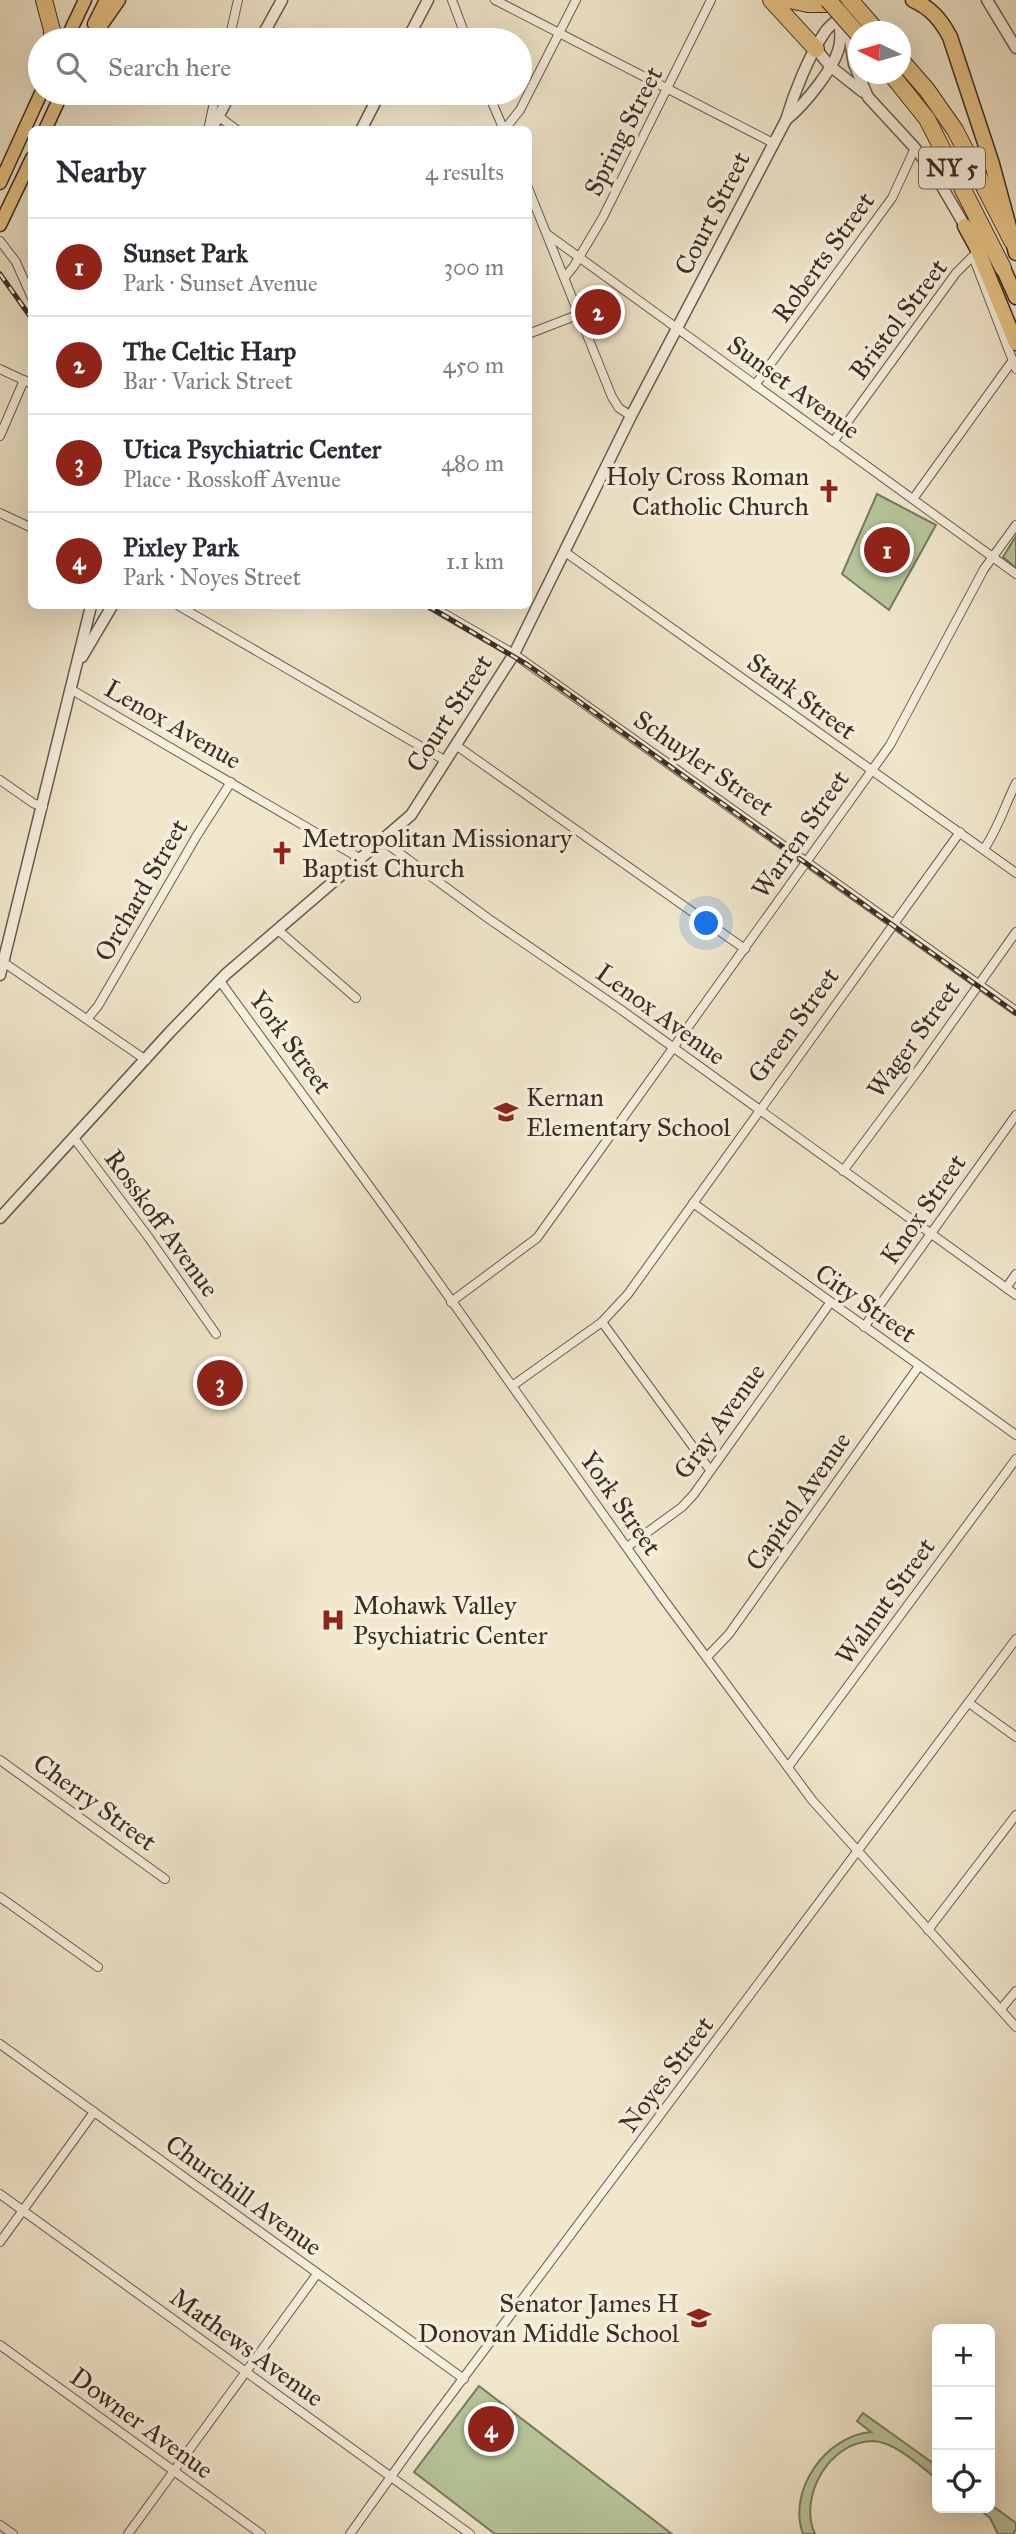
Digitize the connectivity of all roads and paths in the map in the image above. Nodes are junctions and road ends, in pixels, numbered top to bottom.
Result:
1 (44, 0) edge
2 (85, 0) edge
3 (106, 0) edge
4 (119, 0) edge
5 (238, 0) edge
6 (282, 0) edge
7 (428, 0) edge
8 (452, 0) edge
9 (495, 0) edge
10 (576, 0) edge
11 (712, 0) edge
12 (771, 0) edge
13 (789, 0) edge
14 (828, 0) edge
15 (913, 0) edge
16 (850, 1) edge
17 (990, 1) edge
18 (839, 19) junction
19 (867, 21) edge
20 (848, 22) edge
21 (51, 28) edge
22 (72, 28) edge
23 (94, 28) edge
24 (98, 28) edge
25 (232, 28) edge
26 (267, 28) edge
27 (413, 28) edge
28 (462, 28) edge
29 (559, 33) junction
30 (1016, 48) edge
31 (816, 49) junction
32 (830, 66) junction
33 (911, 71) edge
34 (899, 84) edge
35 (532, 86) edge
36 (667, 89) junction
37 (868, 97) junction
38 (36, 105) edge
39 (56, 105) edge
40 (214, 105) edge
41 (224, 105) edge
42 (374, 105) edge
43 (493, 105) edge
44 (523, 105) edge
45 (218, 116) junction
46 (786, 120) junction
47 (47, 126) edge
48 (210, 126) edge
49 (212, 126) edge
50 (232, 126) edge
51 (363, 126) edge
52 (502, 126) edge
53 (507, 126) edge
54 (773, 144) junction
55 (915, 148) junction
56 (28, 166) edge
57 (0, 183) edge
58 (532, 198) edge
59 (0, 225) edge
60 (965, 226) junction
61 (547, 234) junction
62 (0, 241) edge
63 (1014, 247) edge
64 (973, 256) junction
65 (580, 257) junction
66 (1003, 268) joint
67 (565, 277) junction
68 (28, 289) edge
69 (1016, 297) edge
70 (580, 314) junction
71 (677, 328) junction
72 (532, 332) edge
73 (1016, 343) edge
74 (1014, 364) edge
75 (0, 369) edge
76 (28, 382) edge
77 (755, 385) junction
78 (631, 416) junction
79 (0, 436) edge
80 (833, 442) junction
81 (913, 499) junction
82 (0, 513) edge
83 (1016, 525) edge
84 (28, 526) edge
85 (565, 552) junction
86 (993, 556) junction
87 (1016, 574) edge
88 (90, 609) edge
89 (111, 609) edge
90 (183, 609) edge
91 (436, 609) edge
92 (514, 654) junction
93 (78, 662) junction
94 (72, 690) junction
95 (457, 746) junction
96 (446, 761) junction
97 (871, 771) junction
98 (0, 780) edge
99 (231, 782) junction
100 (1016, 783) edge
101 (43, 807) junction
102 (960, 832) junction
103 (383, 841) junction
104 (984, 849) junction
105 (361, 859) junction
106 (807, 862) junction
107 (1016, 873) edge
108 (892, 923) junction
109 (278, 930) junction
110 (1016, 932) edge
111 (745, 949) junction
112 (3, 962) junction
113 (0, 975) edge
114 (220, 981) junction
115 (979, 984) junction
116 (356, 998) dead end
117 (1016, 1011) edge
118 (87, 1019) junction
119 (673, 1048) junction
120 (146, 1059) junction
121 (758, 1110) junction
122 (1016, 1115) edge
123 (74, 1138) junction
124 (843, 1171) junction
125 (693, 1203) junction
126 (0, 1218) edge
127 (930, 1233) junction
128 (1016, 1274) edge
129 (1006, 1287) junction
130 (1016, 1295) edge
131 (451, 1302) junction
132 (830, 1303) junction
133 (602, 1322) junction
134 (864, 1327) junction
135 (216, 1334) dead end
136 (919, 1366) junction
137 (512, 1386) junction
138 (1016, 1435) edge
139 (1016, 1459) edge
140 (710, 1470) junction
141 (627, 1547) junction
142 (1016, 1639) edge
143 (707, 1657) junction
144 (969, 1703) junction
145 (1016, 1737) edge
146 (0, 1760) edge
147 (788, 1766) junction
148 (1016, 1815) edge
149 (857, 1852) junction
150 (165, 1879) dead end
151 (0, 1897) edge
152 (928, 1930) junction
153 (99, 1967) dead end
154 (1016, 1991) edge
155 (1001, 2009) junction
156 (1016, 2026) edge
157 (0, 2044) edge
158 (94, 2112) junction
159 (0, 2194) edge
160 (22, 2210) junction
161 (0, 2242) edge
162 (317, 2274) junction
163 (0, 2345) edge
164 (246, 2372) junction
165 (464, 2379) junction
166 (173, 2471) junction
167 (391, 2477) junction
168 (0, 2525) edge
169 (13, 2534) edge
170 (128, 2534) edge
171 (261, 2534) edge
172 (350, 2534) edge
173 (470, 2534) edge

1 - 21 highway
2 - 22 main road
3 - 23 main road
4 - 24 main road
5 - 25 street
6 - 26 street
7 - 27 street
8 - 28 street
9 - 29 street
10 - 29 street
11 - 36 street, Spring Street
12 - 31 highway
13 - 16 highway
14 - 20 highway, bridge
15 - 63 highway
16 - 18 street, Court Street
16 - 19 highway, bridge
16 - 37 street
17 - 30 street
18 - 31 street, Court Street
18 - 32 street, Court Street
29 - 35 street
29 - 36 street
31 - 32 street
31 - 46 street, Court Street
32 - 37 street
32 - 46 street, Court Street
33 - 63 highway, NY 5
34 - 66 highway, NY 5
36 - 54 street
36 - 65 street, Spring Street
37 - 55 street
38 - 57 main road
39 - 47 main road
40 - 48 street
41 - 45 street
42 - 51 street
43 - 52 street
44 - 53 street
45 - 49 street
45 - 50 street
46 - 54 street, Court Street
54 - 71 street, Court Street
55 - 60 street
55 - 77 street, Roberts Street
56 - 59 main road
58 - 61 street
60 - 64 street
60 - 73 highway
61 - 65 street, Sunset Avenue
61 - 67 street
62 - 68 street
64 - 74 street
64 - 80 street, Bristol Street
65 - 67 street, Spring Street
65 - 71 street, Sunset Avenue
66 - 69 highway, NY 5
67 - 70 street
70 - 72 street
70 - 78 street
71 - 77 street, Sunset Avenue
71 - 78 street, Court Street
74 - 81 street
75 - 76 street
76 - 79 street
77 - 80 street, Sunset Avenue
78 - 85 street, Court Street
80 - 81 street, Sunset Avenue
81 - 86 street, Sunset Avenue
82 - 84 street
83 - 86 street, Warren Street
85 - 92 street, Court Street
85 - 97 street, Stark Street
86 - 87 street, Sunset Avenue
86 - 97 street, Warren Street
88 - 93 street
89 - 93 street
90 - 96 street
91 - 92 street, Schuyler Street
92 - 95 street, Court Street
92 - 106 street, Schuyler Street
93 - 94 street
94 - 99 street, Lenox Avenue
94 - 101 street
95 - 96 street, Court Street
95 - 111 street
96 - 103 street, Court Street
97 - 102 street, Stark Street
97 - 106 street, Warren Street
98 - 101 street
99 - 105 street, Lenox Avenue
99 - 118 street, Orchard Street
100 - 104 street
101 - 112 street
102 - 104 street, Stark Street
102 - 108 street, Green Street
103 - 105 street, Court Street
103 - 119 street, Lenox Avenue
104 - 107 street, Stark Street
105 - 109 street, Court Street
106 - 108 street, Schuyler Street
106 - 111 street, Warren Street
108 - 115 street, Schuyler Street
108 - 121 street, Green Street
109 - 114 street, Court Street
109 - 116 street
110 - 115 street, Wager Street
111 - 119 street, Warren Street
112 - 113 street
112 - 118 street
114 - 120 street, Court Street
114 - 131 street, York Street
115 - 117 street, Schuyler Street
115 - 124 street, Wager Street
118 - 120 street
119 - 121 street, Lenox Avenue
119 - 131 street, Warren Street
120 - 123 street, Court Street
121 - 124 street, Lenox Avenue
121 - 125 street, Green Street
122 - 127 street, Knox Street
123 - 126 street, Court Street
123 - 135 street, Rosskoff Avenue
124 - 127 street, Lenox Avenue
125 - 132 street, City Street
125 - 133 street, Green Street
127 - 129 street, Lenox Avenue
127 - 134 street, Knox Street
128 - 129 street
129 - 130 street, Lenox Avenue
131 - 137 street, York Street
132 - 134 street, City Street
132 - 140 street, Gray Avenue
133 - 137 street, Green Street
133 - 140 street
134 - 136 street, City Street
136 - 138 street, City Street
136 - 143 street, Capitol Avenue
137 - 141 street, York Street
139 - 147 street, Walnut Street
140 - 141 street, Gray Avenue
141 - 143 street, York Street
142 - 144 street, Noyes Street
143 - 147 street, York Street
144 - 145 street
144 - 149 street, Noyes Street
146 - 150 street, Cherry Street
147 - 149 street, York Street
148 - 152 street
149 - 152 street, York Street
149 - 165 street, Noyes Street
151 - 153 street
152 - 155 street, York Street
154 - 155 street
155 - 156 street, York Street
157 - 158 street, Churchill Avenue
158 - 160 street
158 - 162 street, Churchill Avenue
159 - 160 street, Mathews Avenue
160 - 161 street
160 - 164 street, Mathews Avenue
162 - 164 street
162 - 165 street, Churchill Avenue
163 - 166 street, Downer Avenue
164 - 166 street
164 - 167 street, Mathews Avenue
165 - 167 street, Noyes Street
166 - 170 street
166 - 171 street, Downer Avenue
167 - 172 street, Noyes Street
167 - 173 street, Mathews Avenue
168 - 169 street

